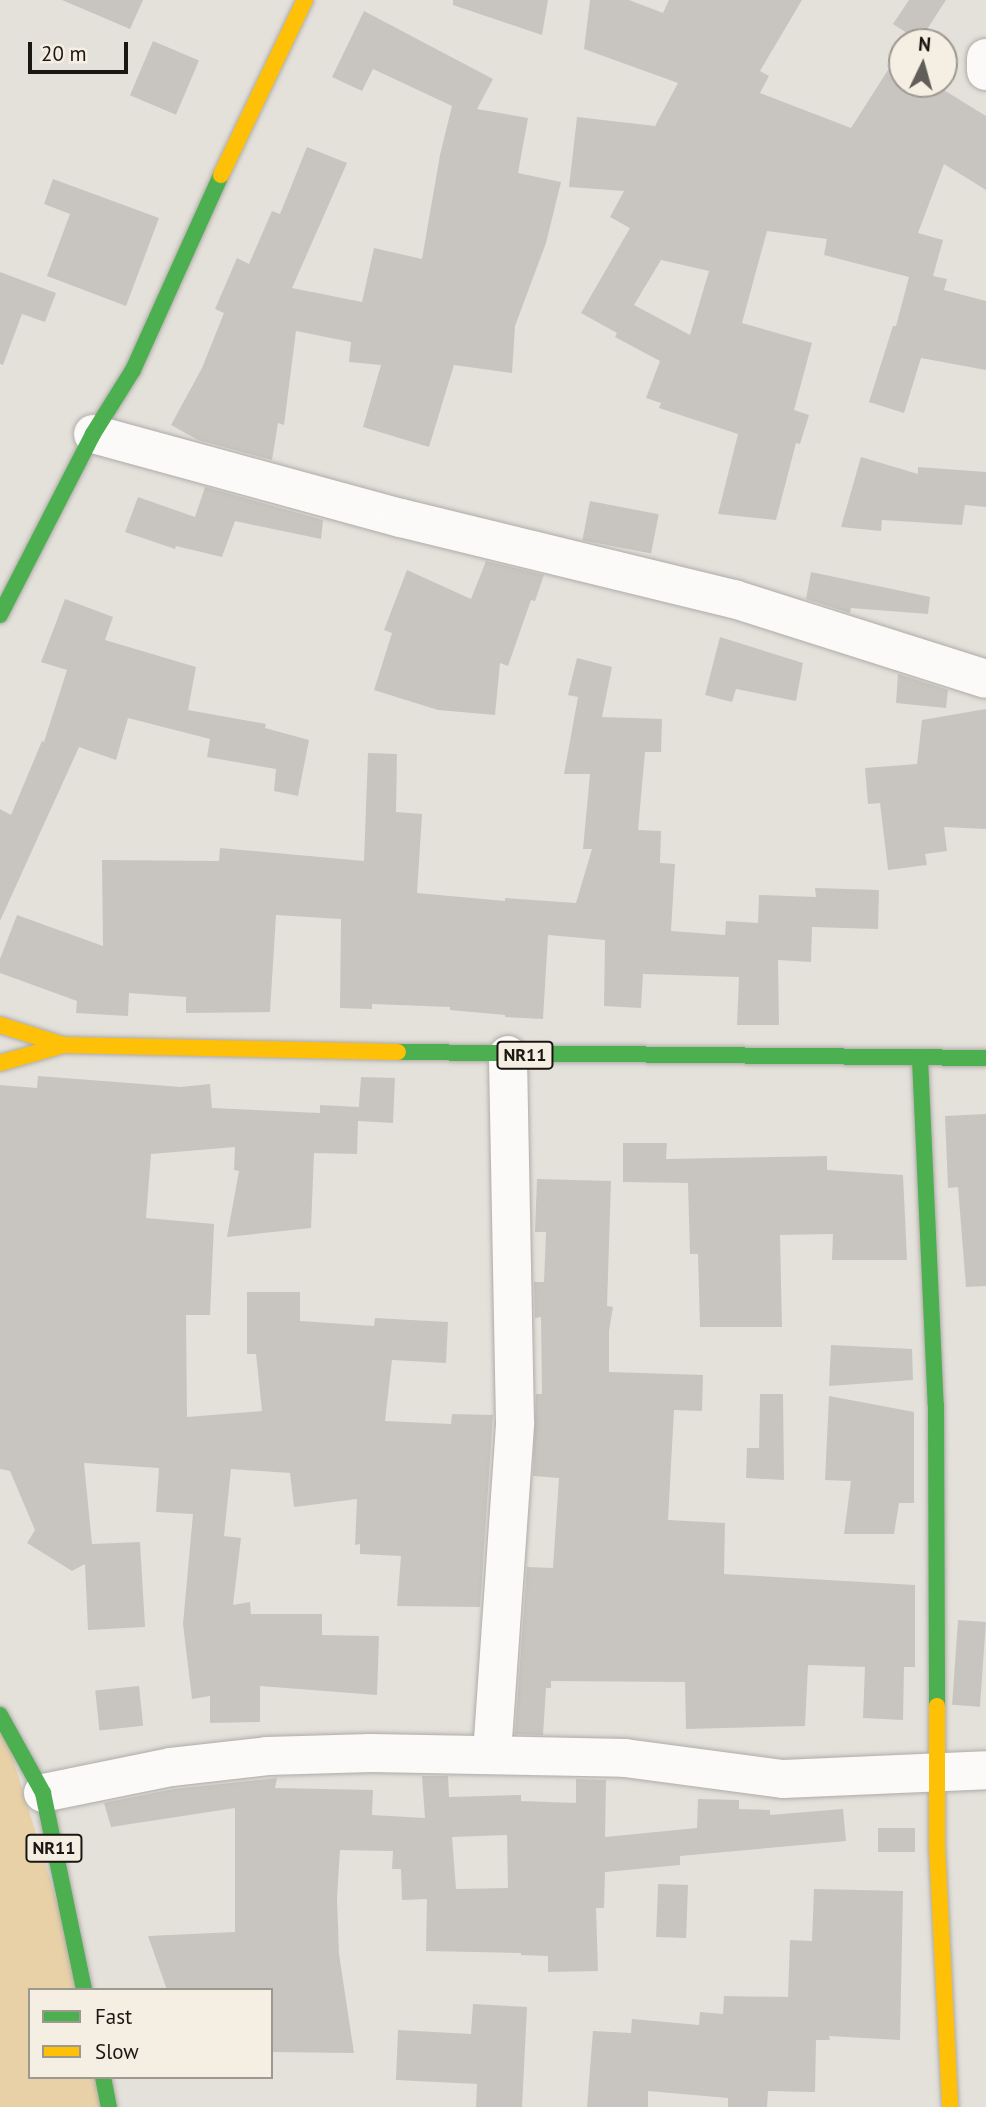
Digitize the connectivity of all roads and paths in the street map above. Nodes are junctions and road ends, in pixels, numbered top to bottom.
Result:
1 (305, 0) edge
2 (986, 58) edge
3 (986, 71) edge
4 (93, 434) junction
5 (0, 615) edge
6 (986, 679) edge
7 (0, 1025) edge
8 (64, 1045) junction
9 (508, 1055) junction
10 (986, 1058) edge
11 (920, 1059) junction
12 (0, 1063) edge
13 (0, 1716) edge
14 (492, 1754) junction
15 (986, 1770) edge
16 (937, 1771) junction
17 (43, 1793) junction
18 (84, 1988) edge
19 (103, 2079) edge
20 (109, 2107) edge
21 (950, 2107) edge

1 - 4 main road
2 - 3 street
4 - 5 main road
4 - 6 street
7 - 8 main road, NR11
8 - 9 main road, NR11
8 - 12 main road, NR11
9 - 11 main road, NR11
9 - 14 street
10 - 11 main road, NR11
11 - 16 main road
13 - 17 main road, NR11
14 - 16 street
14 - 17 street
15 - 16 street
16 - 21 main road
17 - 18 main road, NR11
19 - 20 main road

